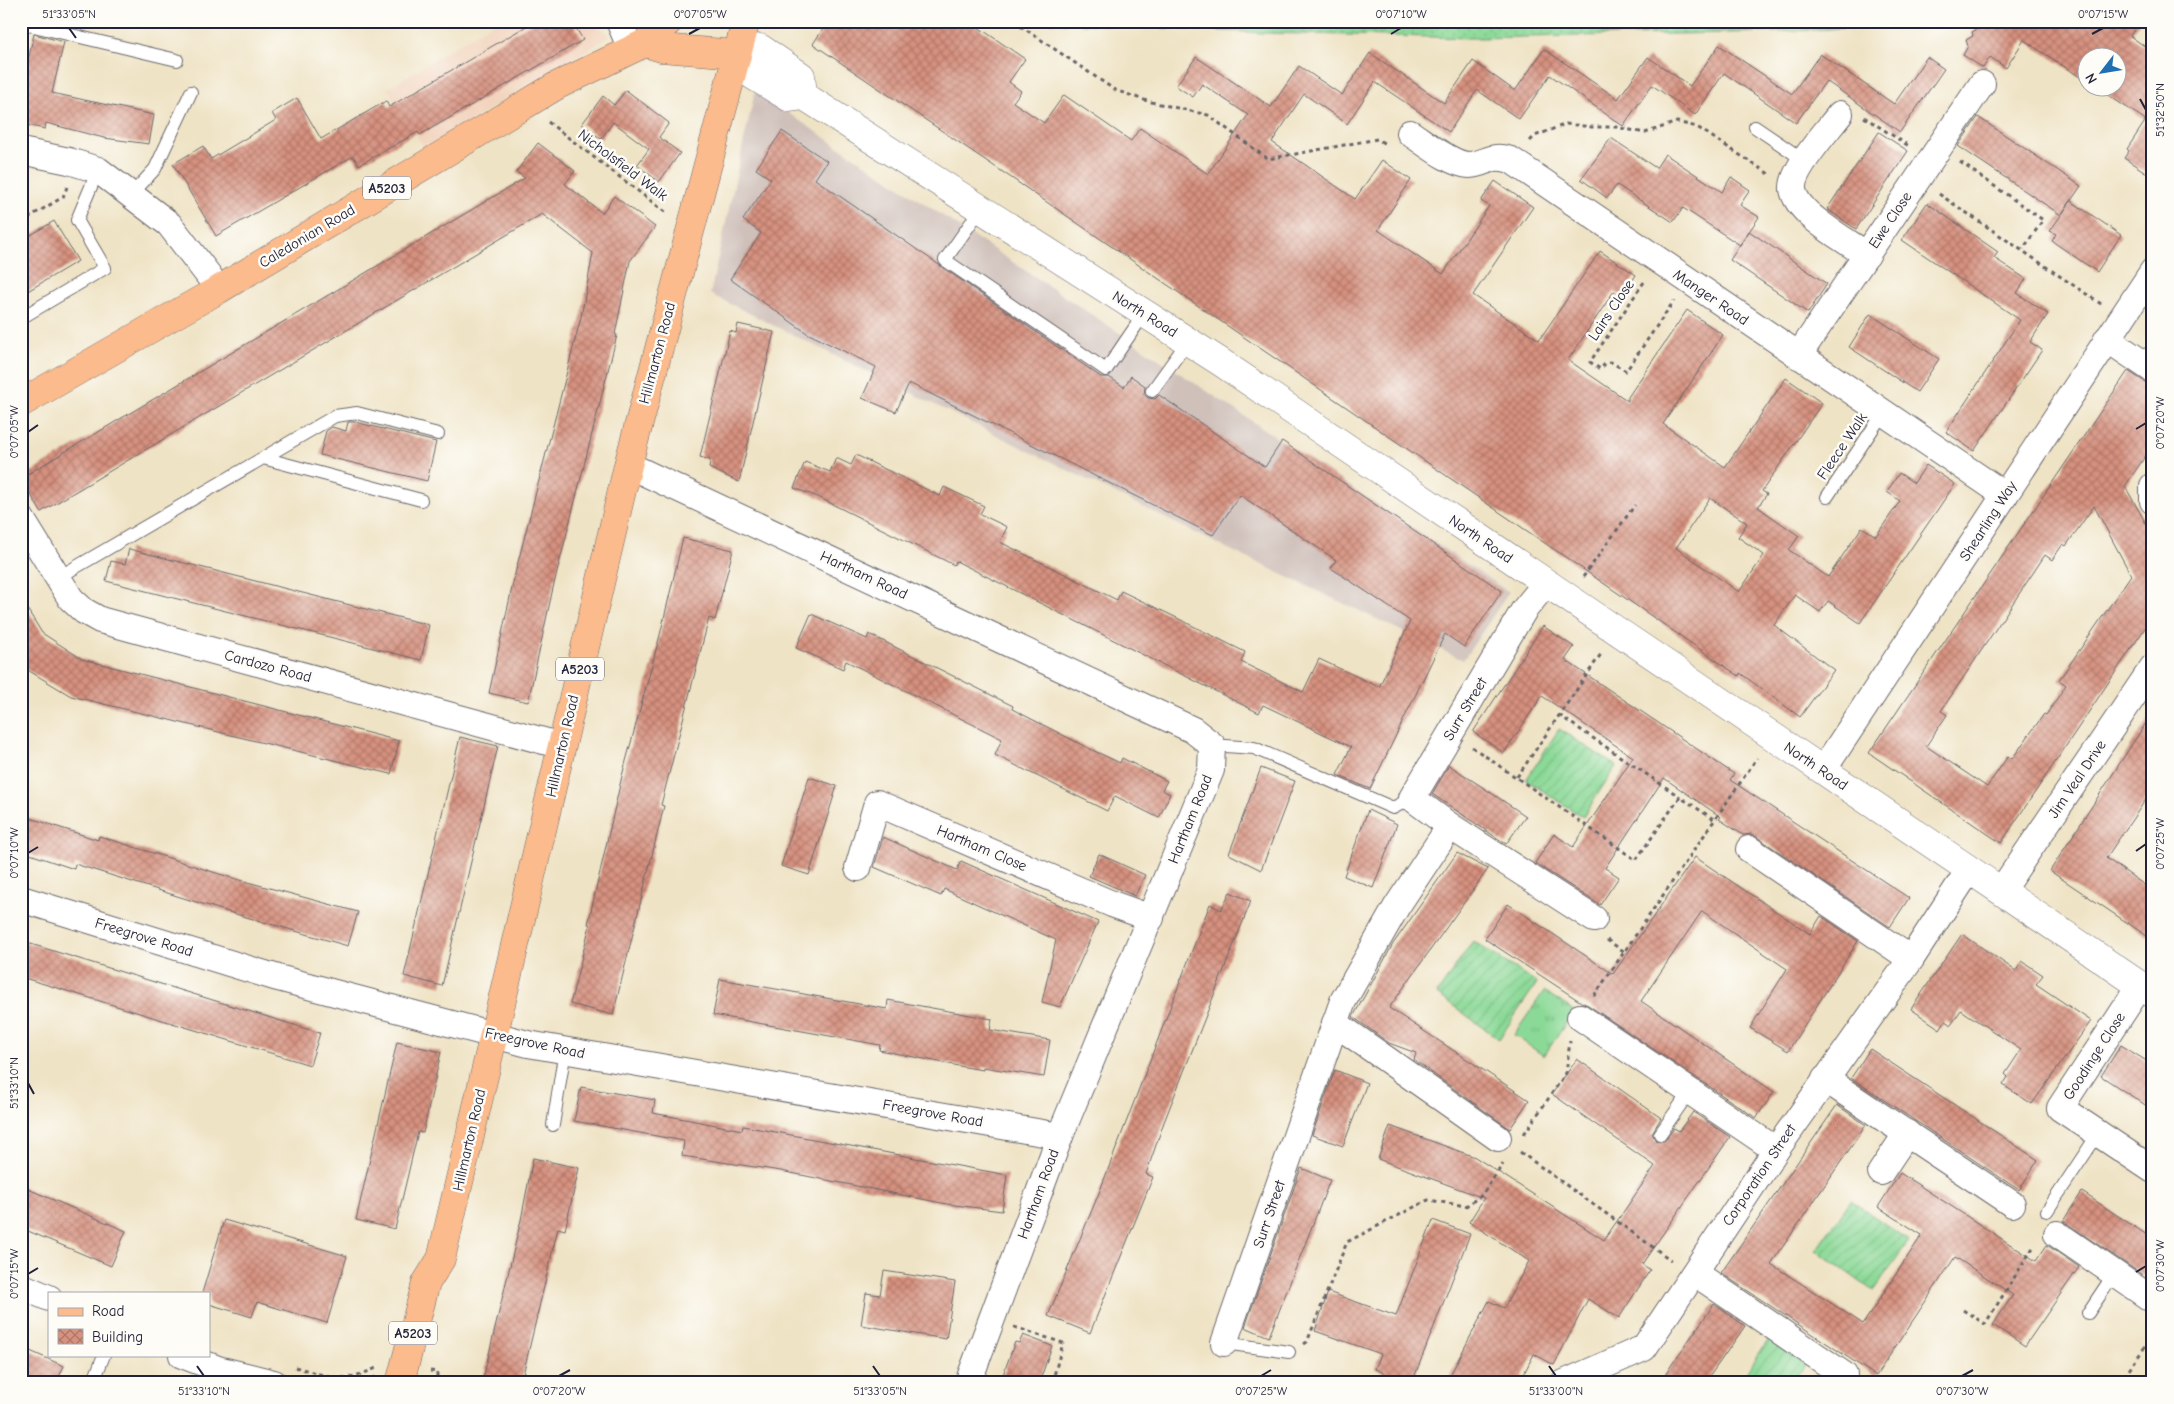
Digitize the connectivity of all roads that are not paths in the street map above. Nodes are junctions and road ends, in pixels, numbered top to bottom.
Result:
1 (619, 21) edge
2 (669, 21) edge
3 (746, 21) edge
4 (21, 24) edge
5 (66, 27) edge
6 (638, 46) junction
7 (737, 54) junction
8 (176, 60) dead end
9 (1982, 84) dead end
10 (191, 92) dead end
11 (1840, 114) road end
12 (1756, 127) dead end
13 (1410, 133) dead end
14 (21, 152) edge
15 (1805, 161) junction
16 (87, 166) junction
17 (131, 195) junction
18 (980, 210) junction
19 (1867, 255) junction
20 (2153, 271) edge
21 (218, 290) junction
22 (1144, 314) junction
23 (21, 318) edge
24 (2114, 329) junction
25 (1188, 341) junction
26 (1798, 356) junction
27 (2153, 370) edge
28 (1152, 391) dead end
29 (21, 402) edge
30 (1884, 412) junction
31 (438, 434) dead end
32 (263, 458) junction
33 (628, 465) junction
34 (2153, 486) edge
35 (2004, 495) junction
36 (1827, 497) dead end
37 (421, 500) dead end
38 (2153, 501) edge
39 (21, 518) edge
40 (59, 577) junction
41 (1557, 590) junction
42 (2153, 667) edge
43 (1212, 745) junction
44 (562, 746) junction
45 (1823, 770) junction
46 (1412, 798) junction
47 (1450, 826) junction
48 (1749, 849) dead end
49 (858, 868) dead end
50 (1969, 870) junction
51 (2001, 891) junction
52 (21, 899) edge
53 (1151, 918) junction
54 (1594, 919) dead end
55 (1911, 959) junction
56 (2146, 990) edge
57 (1580, 1017) road end
58 (1336, 1023) junction
59 (493, 1036) junction
60 (565, 1050) junction
61 (1825, 1079) junction
62 (1690, 1091) junction
63 (553, 1125) dead end
64 (1907, 1133) junction
65 (1660, 1134) dead end
66 (2098, 1134) junction
67 (1060, 1136) junction
68 (1506, 1143) road end
69 (1776, 1150) junction
70 (2153, 1170) edge
71 (1880, 1172) dead end
72 (2012, 1204) dead end
73 (2046, 1230) joint
74 (1694, 1274) junction
75 (2114, 1274) junction
76 (21, 1286) edge
77 (48, 1298) edge
78 (2153, 1300) edge
79 (2088, 1313) dead end
80 (1224, 1343) joint
81 (1290, 1352) road end
82 (104, 1356) edge
83 (184, 1356) edge
84 (393, 1373) edge
85 (280, 1374) edge
86 (1592, 1377) edge
87 (234, 1378) edge
88 (1847, 1380) edge
89 (93, 1383) edge
90 (968, 1383) edge
91 (1564, 1383) edge

1 - 6 street
2 - 6 main road, Caledonian Road / A5203
3 - 7 main road, Hillmarton Road / A5203
4 - 5 lane
5 - 8 lane
6 - 7 main road
6 - 21 main road, Caledonian Road / A5203
7 - 18 street, North Road
7 - 33 main road, Hillmarton Road / A5203
9 - 19 street, Ewe Close
10 - 17 lane
11 - 15 street
12 - 15 lane
13 - 26 street, Manger Road
14 - 16 street
15 - 19 street
16 - 17 street
16 - 23 lane
17 - 21 street
18 - 22 street, North Road
18 - 22 lane
19 - 26 street, Ewe Close
20 - 24 street, Shearling Way
21 - 29 main road, Caledonian Road / A5203
22 - 25 street, North Road
24 - 27 street
24 - 35 street, Shearling Way
25 - 28 lane
25 - 41 street, North Road
26 - 30 street, Manger Road
30 - 35 street, Manger Road
30 - 36 lane, Fleece Walk
31 - 32 lane
32 - 37 lane
32 - 40 lane
33 - 43 street, Hartham Road
33 - 44 main road, Hillmarton Road / A5203
34 - 38 street
35 - 45 street, Shearling Way
39 - 40 street, Cardozo Road
40 - 44 street, Cardozo Road
41 - 45 street, North Road
41 - 46 street, Surr Street
42 - 51 street, Jim Veal Drive
43 - 46 lane
43 - 53 street, Hartham Road
44 - 59 main road, Hillmarton Road / A5203
45 - 50 street, North Road
46 - 47 street
47 - 54 street
47 - 58 street, Surr Street
48 - 55 street
49 - 53 street, Hartham Close
50 - 51 street, North Road
50 - 55 street, Corporation Street
51 - 56 street, North Road
52 - 59 street, Freegrove Road
53 - 67 street, Hartham Road
55 - 61 street, Corporation Street
56 - 66 street, Goodinge Close
57 - 62 street
58 - 68 street
58 - 80 street, Surr Street
59 - 60 street, Freegrove Road
59 - 84 main road, Hillmarton Road / A5203
60 - 63 lane
60 - 67 street, Freegrove Road
61 - 64 street
61 - 69 street, Corporation Street
62 - 65 lane
62 - 69 street
64 - 71 street
64 - 72 street
66 - 70 street, Goodinge Close
66 - 73 lane
67 - 90 street, Hartham Road
69 - 74 street, Corporation Street
73 - 75 street
74 - 86 street, Corporation Street
74 - 88 street
75 - 78 street
75 - 79 lane
76 - 77 street
80 - 81 lane, Surr Street
82 - 89 lane
83 - 87 street
85 - 87 street
86 - 91 street, Corporation Street

